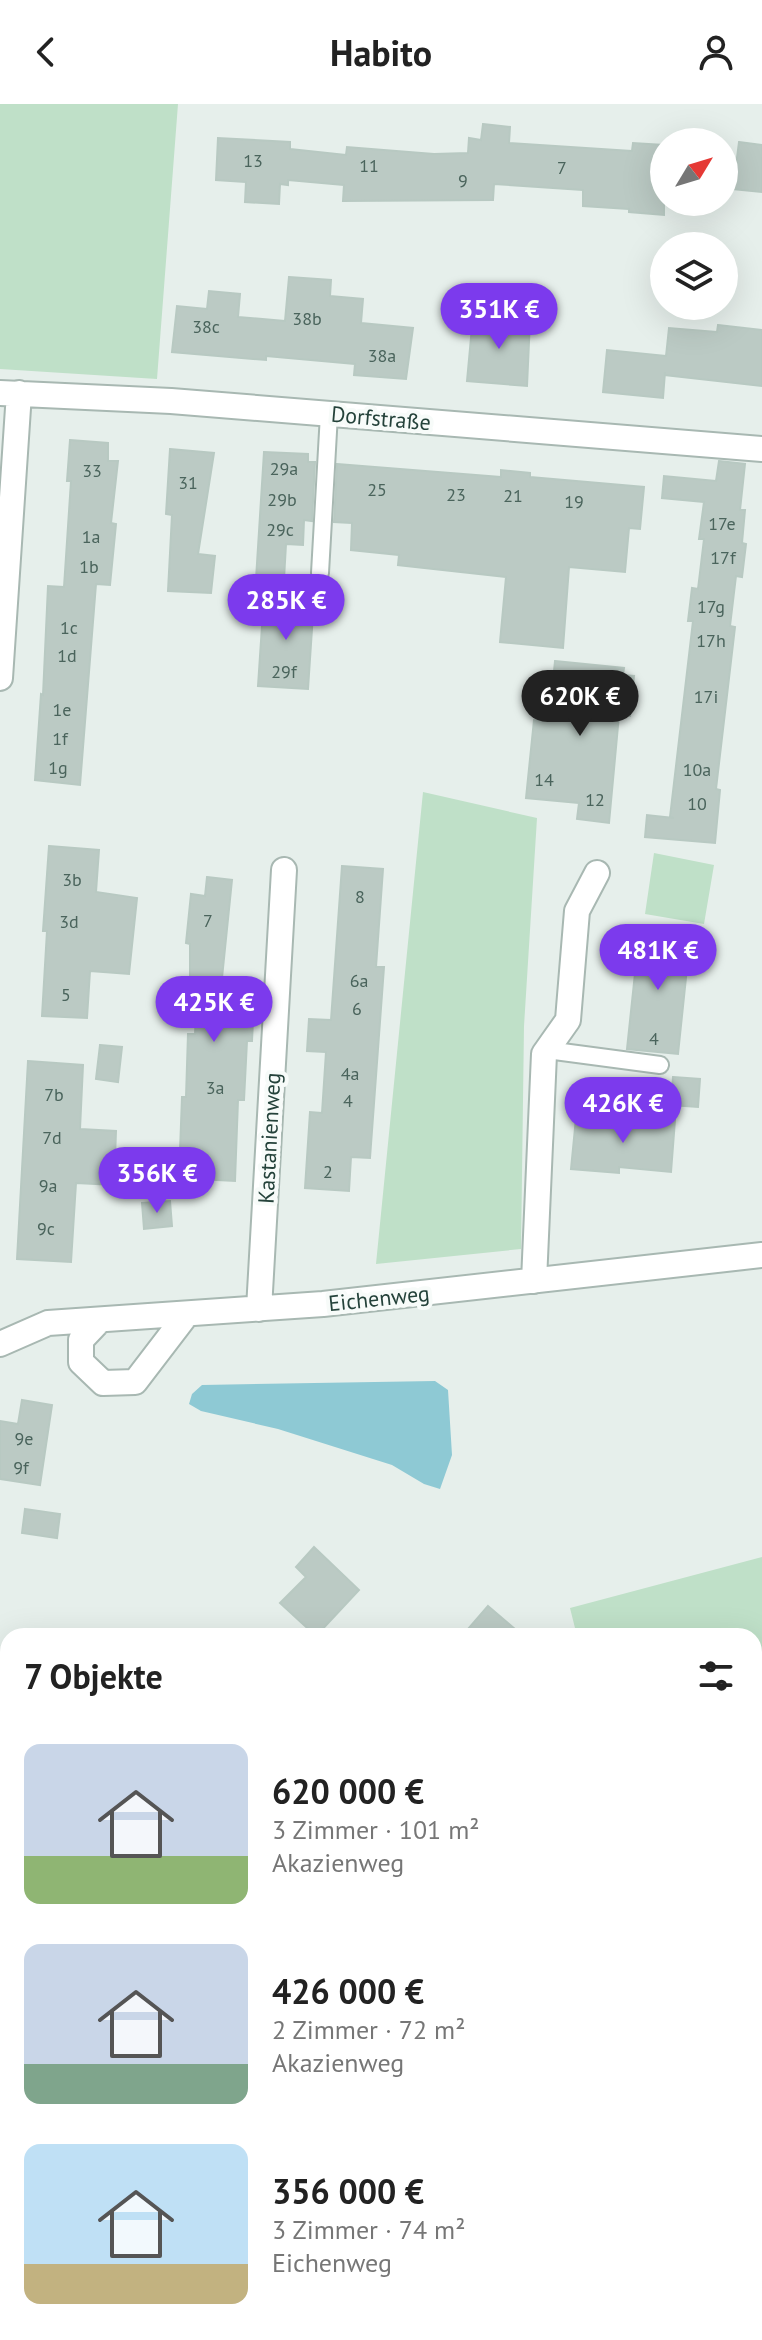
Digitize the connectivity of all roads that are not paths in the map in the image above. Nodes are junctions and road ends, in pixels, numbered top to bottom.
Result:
1 (10, 393) edge
2 (329, 414) junction
3 (762, 449) edge
4 (320, 573) dead end
5 (0, 678) edge
6 (284, 870) dead end
7 (597, 873) dead end
8 (547, 1050) junction
9 (660, 1065) dead end
10 (762, 1255) edge
11 (534, 1281) junction
12 (259, 1309) junction
13 (187, 1314) junction
14 (100, 1320) junction
15 (0, 1344) edge

1 - 2 street, Dorfstraße
1 - 5 street
2 - 3 street, Dorfstraße
2 - 4 lane
6 - 12 street, Kastanienweg
7 - 8 street
8 - 9 lane
8 - 11 street
10 - 11 street, Eichenweg
11 - 12 street, Eichenweg
12 - 13 street, Eichenweg
13 - 14 street, Eichenweg
13 - 14 street
14 - 15 street, Eichenweg

